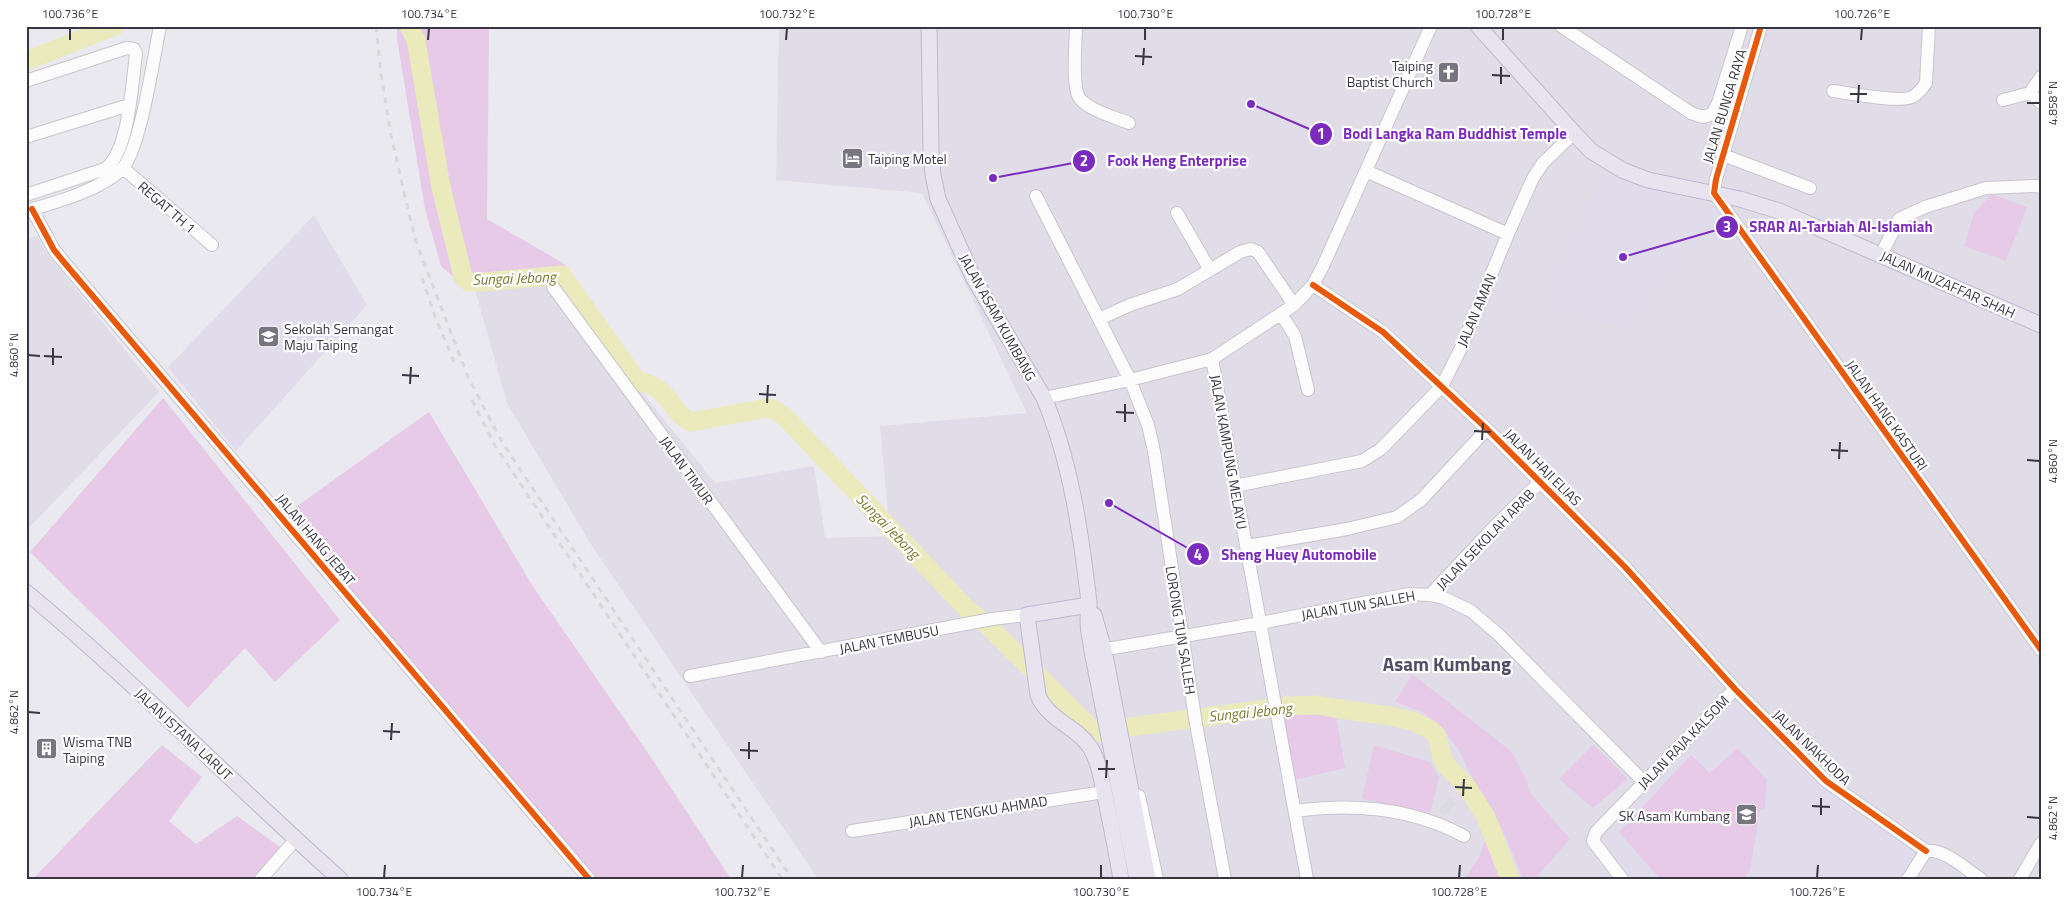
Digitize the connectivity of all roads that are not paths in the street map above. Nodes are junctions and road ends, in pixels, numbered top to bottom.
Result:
1 (160, 26) edge
2 (929, 26) edge
3 (1076, 26) edge
4 (1431, 26) edge
5 (1478, 26) edge
6 (1561, 26) edge
7 (1742, 26) edge
8 (1761, 26) edge
9 (1929, 26) edge
10 (2041, 78) edge
11 (26, 81) edge
12 (1833, 91) dead end
13 (2030, 93) junction
14 (2003, 100) dead end
15 (2041, 103) edge
16 (129, 105) junction
17 (1129, 123) dead end
18 (1574, 133) junction
19 (26, 137) edge
20 (1722, 155) junction
21 (123, 168) junction
22 (1366, 170) junction
23 (2040, 183) edge
24 (1810, 188) dead end
25 (1714, 193) junction
26 (26, 195) edge
27 (1036, 196) dead end
28 (29, 210) edge
29 (1177, 213) dead end
30 (1508, 234) junction
31 (212, 245) dead end
32 (1881, 255) junction
33 (1210, 270) junction
34 (1313, 285) junction
35 (553, 287) dead end
36 (1294, 305) junction
37 (1281, 314) junction
38 (1099, 320) junction
39 (2041, 325) edge
40 (1212, 359) junction
41 (1130, 380) junction
42 (1442, 386) junction
43 (1308, 390) dead end
44 (1044, 398) junction
45 (1487, 429) junction
46 (1540, 483) junction
47 (1236, 486) junction
48 (1247, 546) junction
49 (27, 595) edge
50 (1430, 595) junction
51 (1089, 605) junction
52 (1027, 615) junction
53 (1261, 623) junction
54 (1182, 636) junction
55 (2041, 650) edge
56 (1098, 651) junction
57 (821, 652) junction
58 (690, 676) dead end
59 (1735, 689) junction
60 (1118, 748) junction
61 (1644, 782) junction
62 (1104, 792) junction
63 (1127, 805) junction
64 (1295, 811) junction
65 (852, 831) dead end
66 (1464, 836) dead end
67 (296, 840) junction
68 (2041, 843) edge
69 (1926, 852) junction
70 (261, 879) edge
71 (340, 879) edge
72 (589, 879) edge
73 (1121, 879) edge
74 (1137, 879) edge
75 (1148, 879) edge
76 (1157, 879) edge
77 (1225, 879) edge
78 (1307, 879) edge
79 (1622, 879) edge
80 (1908, 879) edge
81 (1981, 879) edge
82 (2020, 879) edge

1 - 21 street
2 - 44 main road, JALAN ASAM KUMBANG
3 - 17 street
4 - 22 street
5 - 18 main road, JALAN MUZAFFAR SHAH
6 - 7 street
8 - 20 street, JALAN BUNGA RAYA
9 - 12 street
10 - 13 street
11 - 16 street
13 - 14 street
13 - 15 street
16 - 19 street
16 - 26 street
18 - 25 main road, JALAN MUZAFFAR SHAH
18 - 30 street, JALAN AMAN
20 - 24 street, JALAN BUNGA RAYA
20 - 25 street, JALAN BUNGA RAYA
21 - 28 street
21 - 31 street, REGAT TH 1
22 - 30 street
22 - 34 street
23 - 32 street
25 - 32 main road, JALAN MUZAFFAR SHAH
25 - 55 street, JALAN HANG KASTURI
27 - 38 street, LORONG TUN SALLEH
28 - 72 street, JALAN HANG JEBAT
29 - 33 street
30 - 42 street, JALAN AMAN
32 - 39 main road, JALAN MUZAFFAR SHAH
33 - 36 street
33 - 38 street
34 - 36 street
34 - 42 street, JALAN HAJI ELIAS
35 - 57 street, JALAN TIMUR
36 - 37 street
37 - 40 street
37 - 43 street
38 - 41 street, LORONG TUN SALLEH
40 - 41 street
40 - 47 street, JALAN KAMPUNG MELAYU
41 - 44 street
41 - 54 street, LORONG TUN SALLEH
42 - 45 street, JALAN HAJI ELIAS
42 - 47 street, JALAN AMAN
44 - 51 main road, JALAN ASAM KUMBANG
45 - 46 street, JALAN HAJI ELIAS
45 - 48 street
46 - 50 street, JALAN SEKOLAH ARAB
46 - 59 street, JALAN HAJI ELIAS
47 - 48 street, JALAN KAMPUNG MELAYU
48 - 53 street, JALAN KAMPUNG MELAYU
49 - 67 main road, JALAN ISTANA LARUT
50 - 53 street, JALAN TUN SALLEH
50 - 61 street, JALAN TUN SALLEH
51 - 52 main road, JALAN TEMBUSU
51 - 56 main road, JALAN ASAM KUMBANG
52 - 57 street, JALAN TEMBUSU
52 - 62 main road
53 - 54 street, JALAN TUN SALLEH
53 - 64 street, JALAN KAMPUNG MELAYU
54 - 56 street, JALAN TUN SALLEH
54 - 77 street, LORONG TUN SALLEH
56 - 60 main road, JALAN ASAM KUMBANG
57 - 58 street, JALAN TEMBUSU
59 - 61 street, JALAN RAJA KALSOM
59 - 69 street, JALAN NAKHODA
60 - 63 main road, JALAN ASAM KUMBANG
60 - 76 street, JALAN ASAM KUMBANG
61 - 79 street, JALAN RAJA KALSOM
62 - 65 street, JALAN TENGKU AHMAD
62 - 73 main road
63 - 74 main road, JALAN ASAM KUMBANG
63 - 75 main road, JALAN ASAM KUMBANG
64 - 66 street
64 - 78 street, JALAN KAMPUNG MELAYU
67 - 70 street
67 - 71 main road, JALAN ISTANA LARUT
68 - 82 street
69 - 80 street
69 - 81 street

